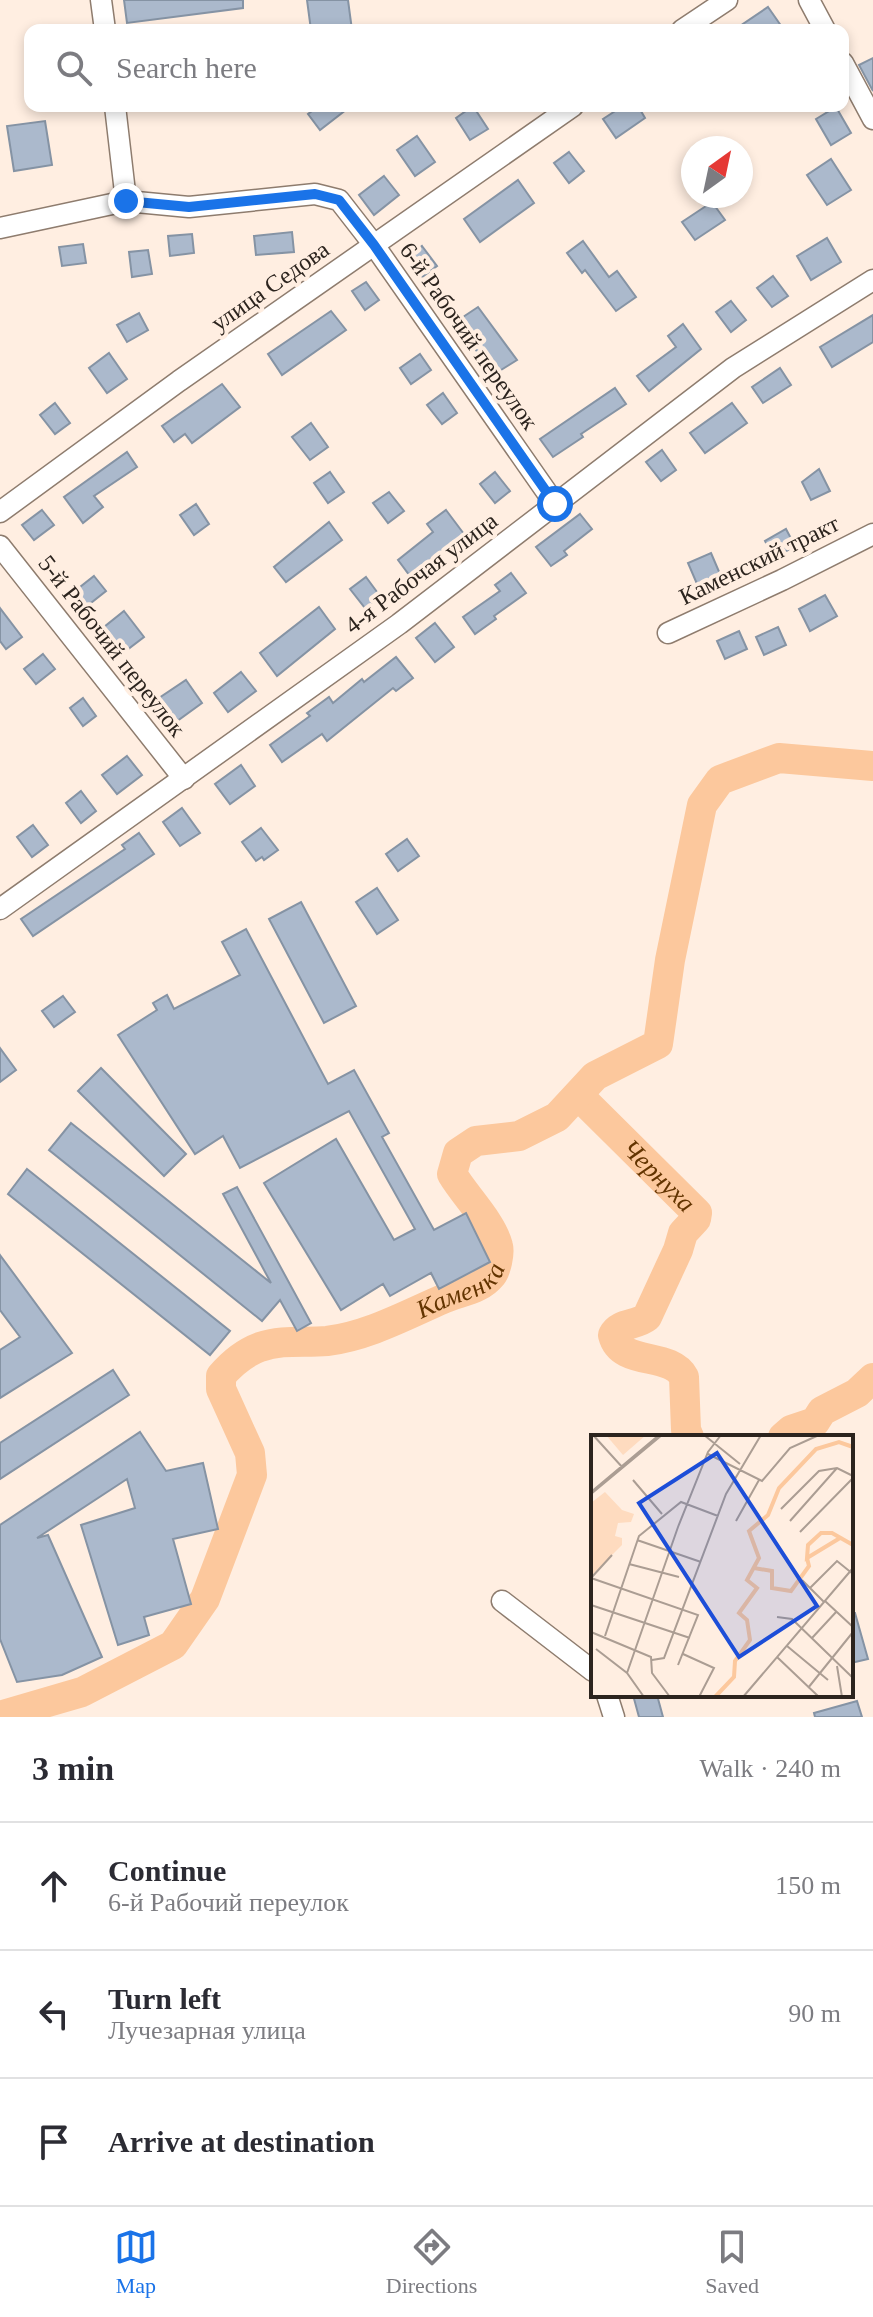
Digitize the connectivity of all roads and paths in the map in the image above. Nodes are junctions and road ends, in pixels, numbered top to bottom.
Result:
1 (101, 0) edge
2 (727, 0) edge
3 (809, 0) edge
4 (104, 24) edge
5 (691, 24) edge
6 (822, 24) edge
7 (849, 74) edge
8 (116, 112) edge
9 (564, 112) edge
10 (873, 119) edge
11 (126, 201) junction
12 (0, 228) edge
13 (374, 245) junction
14 (873, 280) edge
15 (555, 504) junction
16 (0, 512) edge
17 (873, 534) edge
18 (0, 546) edge
19 (668, 633) dead end
20 (184, 779) junction
21 (0, 909) edge
22 (502, 1601) dead end
23 (591, 1669) edge
24 (608, 1697) edge
25 (614, 1717) edge

1 - 4 street
2 - 5 street
3 - 6 street
7 - 10 street
8 - 11 street
9 - 13 street, улица Седова
11 - 12 street
11 - 13 street, 6-й Рабочий переулок
13 - 15 street, 6-й Рабочий переулок
13 - 16 street, улица Седова
14 - 15 street, 4-я Рабочая улица
15 - 20 street, 4-я Рабочая улица
17 - 19 street, Каменский тракт
18 - 20 street, 5-й Рабочий переулок
20 - 21 street, 4-я Рабочая улица
22 - 23 street
24 - 25 street

